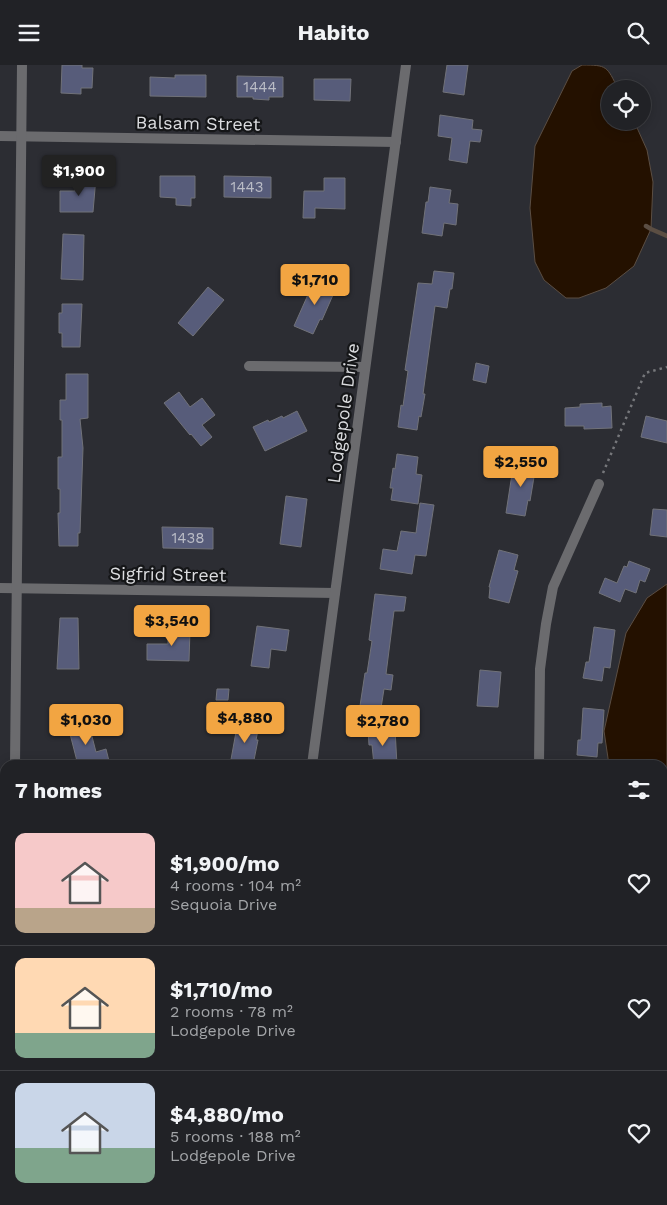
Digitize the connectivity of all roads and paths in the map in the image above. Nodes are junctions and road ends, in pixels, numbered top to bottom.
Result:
1 (22, 65) edge
2 (406, 65) edge
3 (0, 136) edge
4 (21, 136) junction
5 (396, 142) junction
6 (249, 366) dead end
7 (365, 367) junction
8 (667, 367) edge
9 (599, 484) joint
10 (0, 588) edge
11 (17, 588) junction
12 (335, 593) junction
13 (15, 760) edge
14 (313, 760) edge
15 (539, 760) edge

1 - 4 street
2 - 5 street, Lodgepole Drive
3 - 4 street, Balsam Street
4 - 5 street, Balsam Street
4 - 11 street
5 - 7 street, Lodgepole Drive
6 - 7 street
7 - 12 street, Lodgepole Drive
8 - 9 path
9 - 15 street
10 - 11 street, Sigfrid Street
11 - 12 street, Sigfrid Street
11 - 13 street
12 - 14 street, Lodgepole Drive

